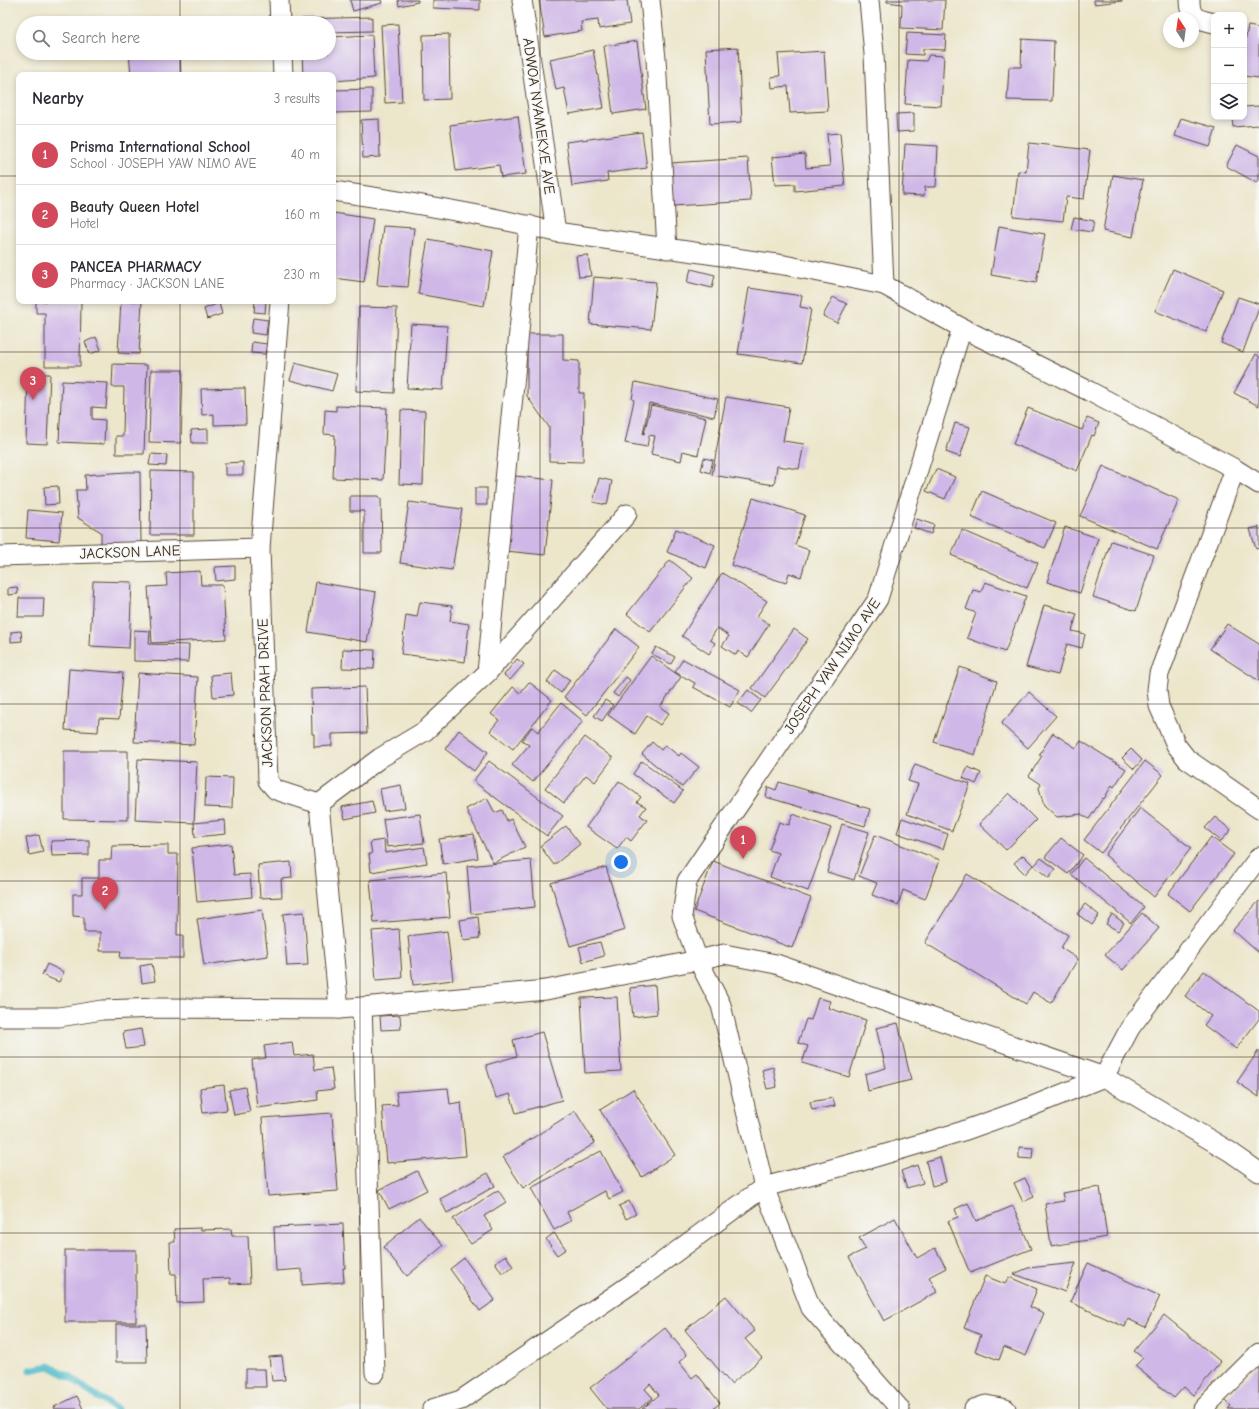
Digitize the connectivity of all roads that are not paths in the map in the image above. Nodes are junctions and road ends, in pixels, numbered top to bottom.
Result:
1 (279, 0) edge
2 (522, 0) edge
3 (650, 0) edge
4 (869, 0) edge
5 (1190, 0) edge
6 (280, 16) edge
7 (1211, 22) edge
8 (282, 60) edge
9 (283, 72) edge
10 (336, 191) edge
11 (529, 225) junction
12 (556, 232) junction
13 (667, 249) junction
14 (884, 285) junction
15 (280, 304) edge
16 (962, 328) junction
17 (1236, 470) junction
18 (1259, 484) edge
19 (627, 514) dead end
20 (260, 548) junction
21 (0, 556) edge
22 (487, 673) junction
23 (320, 804) junction
24 (1259, 810) edge
25 (1259, 857) edge
26 (698, 960) junction
27 (362, 1008) junction
28 (339, 1009) junction
29 (0, 1017) edge
30 (1104, 1077) junction
31 (1259, 1172) edge
32 (764, 1187) junction
33 (1259, 1353) edge
34 (374, 1373) dead end
35 (432, 1409) edge
36 (900, 1409) edge
37 (974, 1409) edge
38 (1006, 1409) edge
39 (1203, 1409) edge

1 - 6 street
2 - 12 street, ADWOA NYAMEKYE AVE
3 - 13 street
4 - 14 street
5 - 7 street
8 - 9 street
10 - 11 street
11 - 12 street
11 - 22 street
12 - 13 street
13 - 14 street
14 - 16 street
15 - 20 street, JACKSON PRAH DRIVE
16 - 17 street
16 - 26 street, JOSEPH YAW NIMO AVE
17 - 18 street
17 - 24 street
19 - 22 street
20 - 21 street, JACKSON LANE
20 - 23 street, JACKSON PRAH DRIVE
22 - 23 street
23 - 28 street
25 - 30 street
26 - 27 street
26 - 30 street
26 - 32 street, JOSEPH YAW NIMO AVE
27 - 28 street
27 - 34 street
28 - 29 street
30 - 31 street
30 - 32 street
32 - 35 street
32 - 36 street, JOSEPH YAW NIMO AVE
33 - 39 street
37 - 38 street

